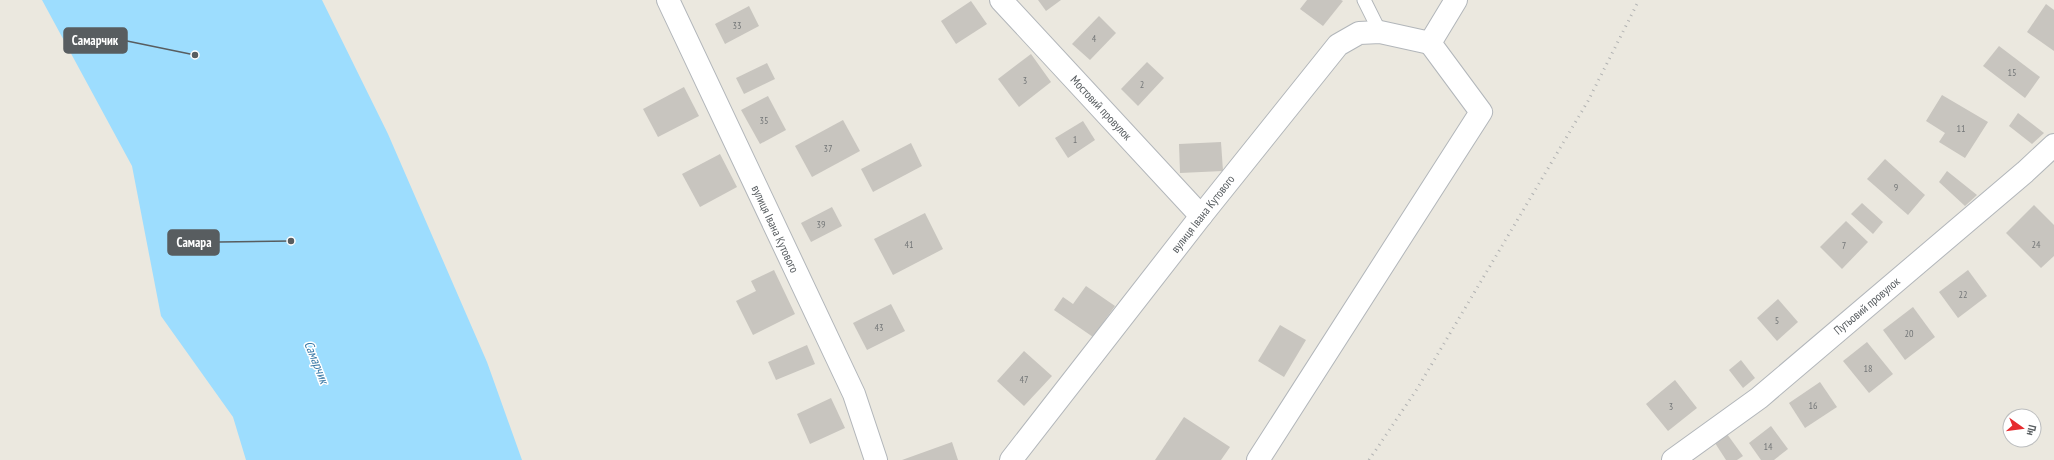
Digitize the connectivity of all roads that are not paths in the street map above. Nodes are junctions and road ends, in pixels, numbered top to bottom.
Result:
1 (668, 0) edge
2 (1001, 0) edge
3 (1364, 0) edge
4 (1456, 0) edge
5 (1380, 32) junction
6 (1430, 44) junction
7 (2054, 145) edge
8 (1201, 216) junction
9 (876, 460) edge
10 (1011, 460) edge
11 (1258, 460) edge
12 (1673, 460) edge

1 - 9 street, вулиця Івана Кутового
2 - 8 street, Мостовий провулок
3 - 5 lane
4 - 6 street
5 - 6 street, вулиця Івана Кутового
5 - 8 street, вулиця Івана Кутового
6 - 11 street
7 - 12 street, Путьовий провулок
8 - 10 street, вулиця Івана Кутового

